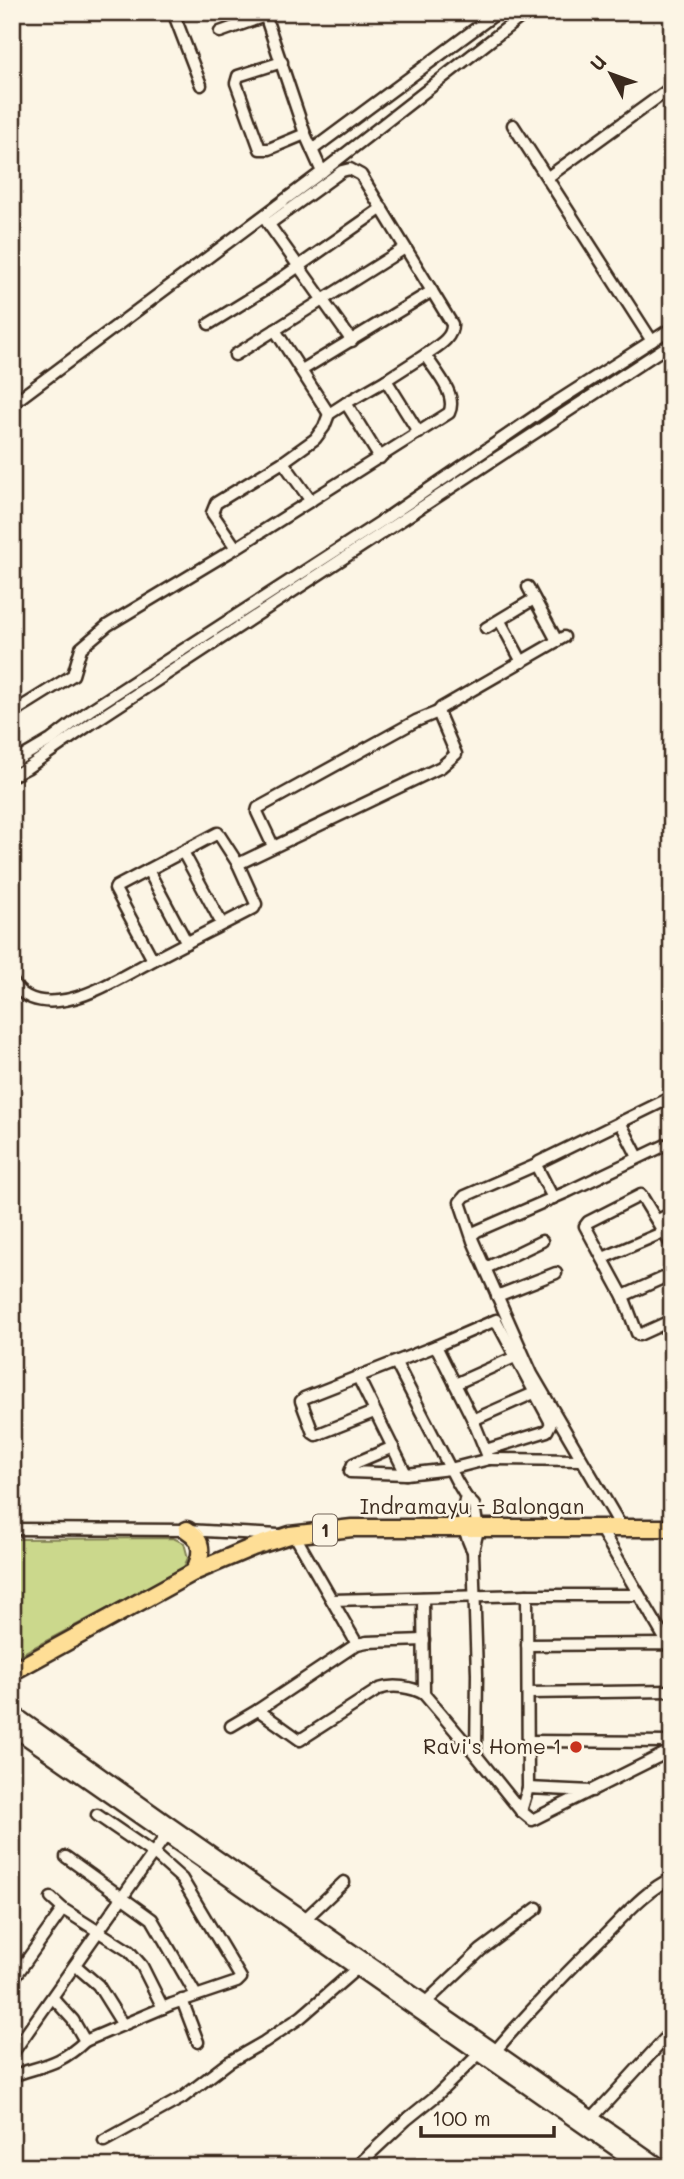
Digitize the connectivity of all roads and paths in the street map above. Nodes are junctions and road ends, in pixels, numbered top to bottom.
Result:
1 (173, 12) edge
2 (498, 12) edge
3 (527, 12) edge
4 (264, 14) edge
5 (220, 32) dead end
6 (282, 62) junction
7 (201, 85) dead end
8 (672, 87) edge
9 (513, 125) dead end
10 (304, 134) junction
11 (313, 151) junction
12 (321, 170) junction
13 (548, 177) junction
14 (382, 208) junction
15 (266, 220) junction
16 (405, 248) junction
17 (299, 265) junction
18 (432, 291) junction
19 (323, 299) junction
20 (209, 324) dead end
21 (672, 328) edge
22 (275, 330) junction
23 (352, 341) junction
24 (652, 341) junction
25 (672, 343) edge
26 (235, 355) dead end
27 (425, 355) junction
28 (302, 370) junction
29 (602, 373) junction
30 (386, 380) junction
31 (608, 384) junction
32 (346, 403) junction
33 (12, 404) edge
34 (329, 414) junction
35 (419, 432) junction
36 (380, 458) junction
37 (283, 462) junction
38 (311, 501) junction
39 (236, 548) junction
40 (528, 587) dead end
41 (534, 599) junction
42 (500, 621) junction
43 (486, 628) dead end
44 (522, 662) junction
45 (439, 712) junction
46 (12, 713) edge
47 (12, 763) edge
48 (12, 776) edge
49 (273, 846) junction
50 (183, 852) junction
51 (238, 864) junction
52 (148, 870) junction
53 (222, 925) junction
54 (187, 943) junction
55 (153, 960) junction
56 (12, 981) edge
57 (672, 1097) edge
58 (620, 1122) junction
59 (672, 1142) edge
60 (638, 1157) junction
61 (537, 1165) junction
62 (554, 1198) junction
63 (672, 1213) edge
64 (658, 1220) junction
65 (664, 1233) junction
66 (472, 1235) junction
67 (542, 1241) dead end
68 (672, 1245) edge
69 (603, 1258) junction
70 (486, 1268) junction
71 (556, 1273) dead end
72 (672, 1274) edge
73 (498, 1296) junction
74 (623, 1296) junction
75 (672, 1320) edge
76 (436, 1346) junction
77 (515, 1357) junction
78 (396, 1363) junction
79 (358, 1377) junction
80 (455, 1384) junction
81 (534, 1393) junction
82 (374, 1412) junction
83 (473, 1420) junction
84 (393, 1447) junction
85 (487, 1454) junction
86 (581, 1460) junction
87 (450, 1469) junction
88 (406, 1474) junction
89 (600, 1528) junction
90 (622, 1528) junction
91 (672, 1528) edge
92 (12, 1529) edge
93 (187, 1530) junction
94 (471, 1530) junction
95 (292, 1535) junction
96 (194, 1572) junction
97 (527, 1595) junction
98 (639, 1595) junction
99 (474, 1597) junction
100 (423, 1598) junction
101 (332, 1600) junction
102 (425, 1640) junction
103 (357, 1644) junction
104 (527, 1645) junction
105 (670, 1647) edge
106 (12, 1672) edge
107 (672, 1691) edge
108 (528, 1693) junction
109 (424, 1695) junction
110 (258, 1710) junction
111 (12, 1713) edge
112 (231, 1726) dead end
113 (12, 1727) edge
114 (528, 1741) junction
115 (672, 1742) edge
116 (672, 1749) edge
117 (476, 1755) junction
118 (528, 1788) junction
119 (592, 1791) junction
120 (521, 1811) junction
121 (97, 1815) dead end
122 (162, 1841) junction
123 (66, 1857) dead end
124 (672, 1878) edge
125 (344, 1882) dead end
126 (123, 1897) junction
127 (51, 1898) dead end
128 (537, 1908) dead end
129 (63, 1909) junction
130 (305, 1919) junction
131 (99, 1932) junction
132 (362, 1964) junction
133 (76, 1966) junction
134 (12, 1981) edge
135 (196, 1995) junction
136 (53, 1998) junction
137 (182, 2000) junction
138 (426, 2002) junction
139 (163, 2008) junction
140 (123, 2025) junction
141 (672, 2031) edge
142 (85, 2042) junction
143 (198, 2042) dead end
144 (491, 2052) junction
145 (12, 2054) edge
146 (12, 2076) edge
147 (592, 2118) junction
148 (104, 2141) dead end
149 (356, 2167) edge
150 (643, 2167) edge
151 (661, 2167) edge

1 - 7 street
2 - 11 street
3 - 12 street
4 - 5 street
4 - 6 street
6 - 10 street
6 - 10 street
8 - 13 street
9 - 13 street
10 - 11 street
11 - 12 street
12 - 15 street
13 - 24 street
14 - 15 street
14 - 16 street
14 - 17 street
15 - 17 street
15 - 33 street
16 - 18 street
16 - 19 street
17 - 19 street
17 - 20 street
18 - 23 street
18 - 27 street
19 - 22 street
19 - 23 street
21 - 24 street
22 - 26 street
22 - 28 street
23 - 28 street
24 - 29 street
25 - 31 street
27 - 30 street
27 - 35 street
28 - 34 street
29 - 31 street
29 - 47 street
30 - 32 street
30 - 35 street
31 - 48 street
32 - 34 street
32 - 36 street
34 - 37 street
35 - 36 street
36 - 38 street
37 - 38 street
37 - 39 street
38 - 39 street
39 - 46 street
40 - 41 street
41 - 42 street
41 - 44 street
42 - 43 street
42 - 44 street
44 - 45 street
45 - 49 street
45 - 49 street
49 - 51 street
50 - 51 street
50 - 52 street
50 - 53 street
51 - 53 street
52 - 54 street
52 - 55 street
53 - 54 street
54 - 55 street
55 - 56 street
57 - 58 street
58 - 60 street
58 - 61 street
59 - 60 street
60 - 62 street
61 - 62 street
61 - 66 street
62 - 66 street
63 - 64 street
64 - 65 street
64 - 69 street
65 - 68 street
65 - 69 street
66 - 70 street
67 - 70 street
69 - 74 street
70 - 73 street
71 - 73 street
72 - 74 street
73 - 86 street
74 - 75 street
76 - 77 street
76 - 78 street
76 - 80 street
77 - 80 street
77 - 81 street
78 - 79 street
78 - 87 street
79 - 82 street
79 - 82 street
80 - 83 street
81 - 83 street
81 - 85 street
82 - 84 street
83 - 85 street
84 - 88 street
84 - 88 street
85 - 86 street
85 - 87 street
86 - 90 street
87 - 88 street
87 - 94 street
89 - 90 highway, Indramayu - Balongan / 1
89 - 94 highway, Indramayu - Balongan / 1
89 - 98 street
90 - 91 highway, Indramayu - Balongan / 1
92 - 93 street
93 - 95 street
93 - 96 highway
94 - 95 highway, Indramayu - Balongan / 1
94 - 99 street
95 - 96 highway, Indramayu - Balongan / 1
95 - 101 street
96 - 106 highway, Indramayu - Balongan / 1
97 - 98 street
97 - 99 street
97 - 104 street
98 - 105 street
99 - 100 street
99 - 117 street
100 - 101 street
100 - 102 street
101 - 103 street
102 - 103 street
102 - 109 street
103 - 110 street
104 - 105 street
104 - 108 street
107 - 108 street
108 - 114 street
109 - 110 street
109 - 117 street
110 - 112 street
111 - 122 main road
113 - 122 main road
114 - 115 street
114 - 118 street
116 - 119 street
117 - 120 street
118 - 119 street
118 - 120 street
119 - 120 street
121 - 122 street
122 - 126 street
122 - 130 main road
122 - 132 main road
122 - 135 street
123 - 126 street
124 - 144 street
125 - 130 street
126 - 131 street
126 - 135 street
127 - 129 street
128 - 138 street
129 - 131 street
129 - 134 street
130 - 132 main road
131 - 133 street
131 - 139 street
132 - 138 main road
132 - 144 main road
132 - 148 street
133 - 136 street
133 - 140 street
135 - 137 street
136 - 142 street
136 - 145 street
137 - 139 street
137 - 143 street
138 - 144 main road
139 - 140 street
140 - 142 street
141 - 147 street
142 - 146 street
144 - 147 main road
144 - 149 street
144 - 150 main road
147 - 151 main road

